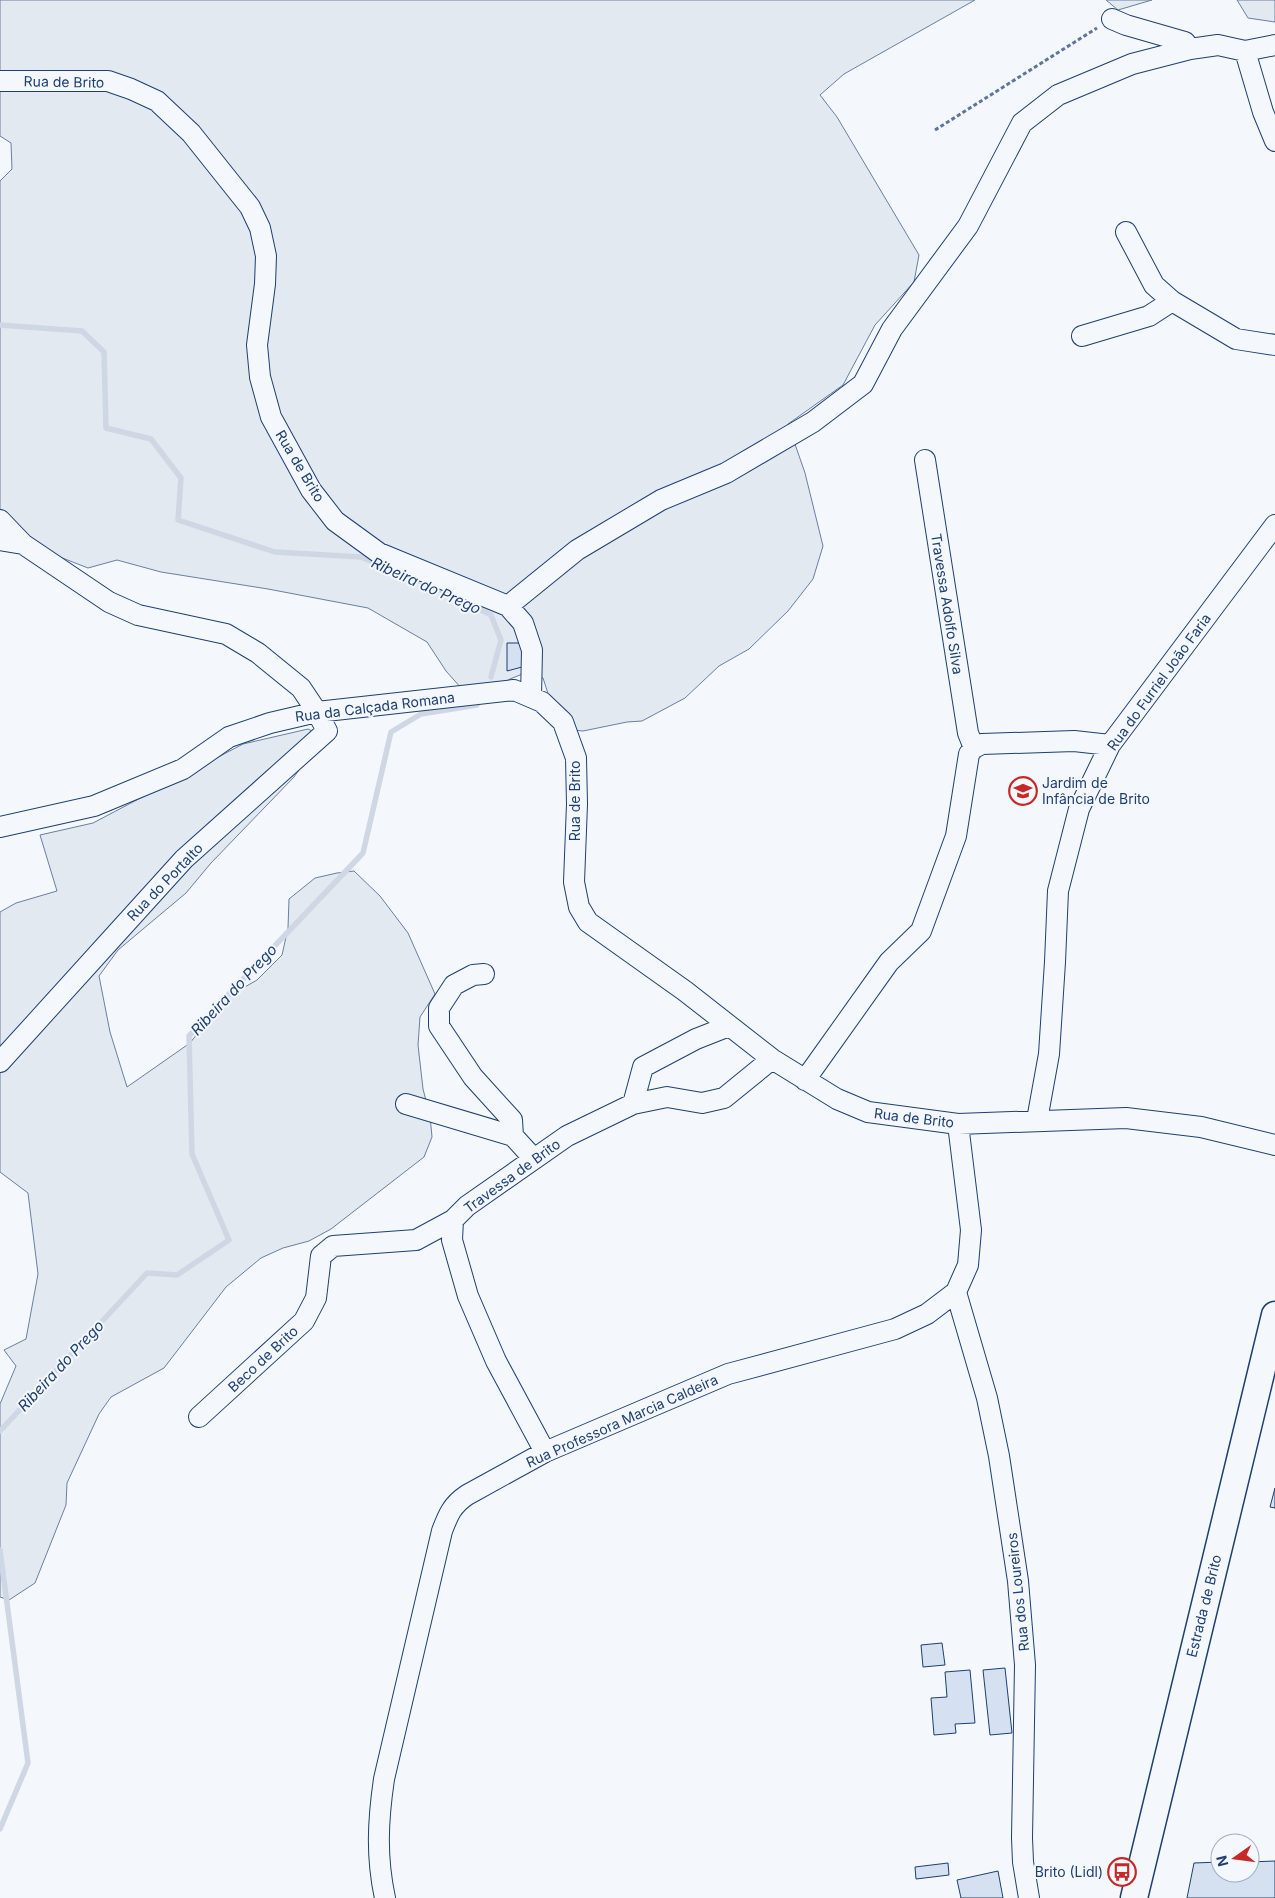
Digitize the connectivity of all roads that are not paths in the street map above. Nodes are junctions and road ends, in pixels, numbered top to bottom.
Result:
1 (1112, 19) road end
2 (1275, 44) edge
3 (1190, 49) junction
4 (1245, 51) junction
5 (0, 81) edge
6 (1273, 131) edge
7 (1126, 232) dead end
8 (1172, 301) junction
9 (1082, 336) dead end
10 (1275, 345) edge
11 (925, 460) dead end
12 (0, 520) edge
13 (1275, 525) edge
14 (0, 540) edge
15 (23, 544) junction
16 (508, 606) junction
17 (531, 697) junction
18 (317, 712) junction
19 (1110, 745) junction
20 (974, 748) junction
21 (0, 827) edge
22 (484, 974) dead end
23 (729, 1026) junction
24 (772, 1059) junction
25 (0, 1062) edge
26 (805, 1080) junction
27 (406, 1104) dead end
28 (632, 1104) junction
29 (1037, 1120) junction
30 (958, 1124) junction
31 (513, 1136) junction
32 (1275, 1145) edge
33 (534, 1159) junction
34 (454, 1220) junction
35 (956, 1292) junction
36 (1275, 1315) edge
37 (199, 1417) dead end
38 (546, 1452) junction
39 (385, 1898) edge
40 (1029, 1898) edge
41 (1134, 1898) edge

1 - 3 street
2 - 4 street
3 - 4 street
3 - 16 street
4 - 6 street
5 - 16 street, Rua de Brito
7 - 8 street
8 - 9 street
8 - 10 street
11 - 20 street, Travessa Adolfo Silva
12 - 15 street
13 - 19 street, Rua do Furriel João Faria
14 - 15 street
15 - 18 street
16 - 17 street, Rua de Brito
17 - 18 street, Rua da Calçada Romana
17 - 23 street, Rua de Brito
18 - 21 street, Rua da Calçada Romana
18 - 25 street, Rua do Portalto
19 - 20 street
19 - 29 street, Rua do Furriel João Faria
20 - 26 street
22 - 31 street
23 - 24 street, Rua de Brito
23 - 28 street
24 - 26 street, Rua de Brito
24 - 28 street, Travessa de Brito
26 - 30 street, Rua de Brito
27 - 31 street
28 - 33 street, Travessa de Brito
29 - 30 street, Rua de Brito
29 - 32 street, Rua de Brito
30 - 35 street, Rua Professora Marcia Caldeira
31 - 33 street
33 - 34 street, Travessa de Brito
34 - 37 street, Beco de Brito
34 - 38 street, Travessa de Brito
35 - 38 street, Rua Professora Marcia Caldeira
35 - 40 street, Rua dos Loureiros
36 - 41 main road, Estrada de Brito
38 - 39 street, Rua Professora Marcia Caldeira

